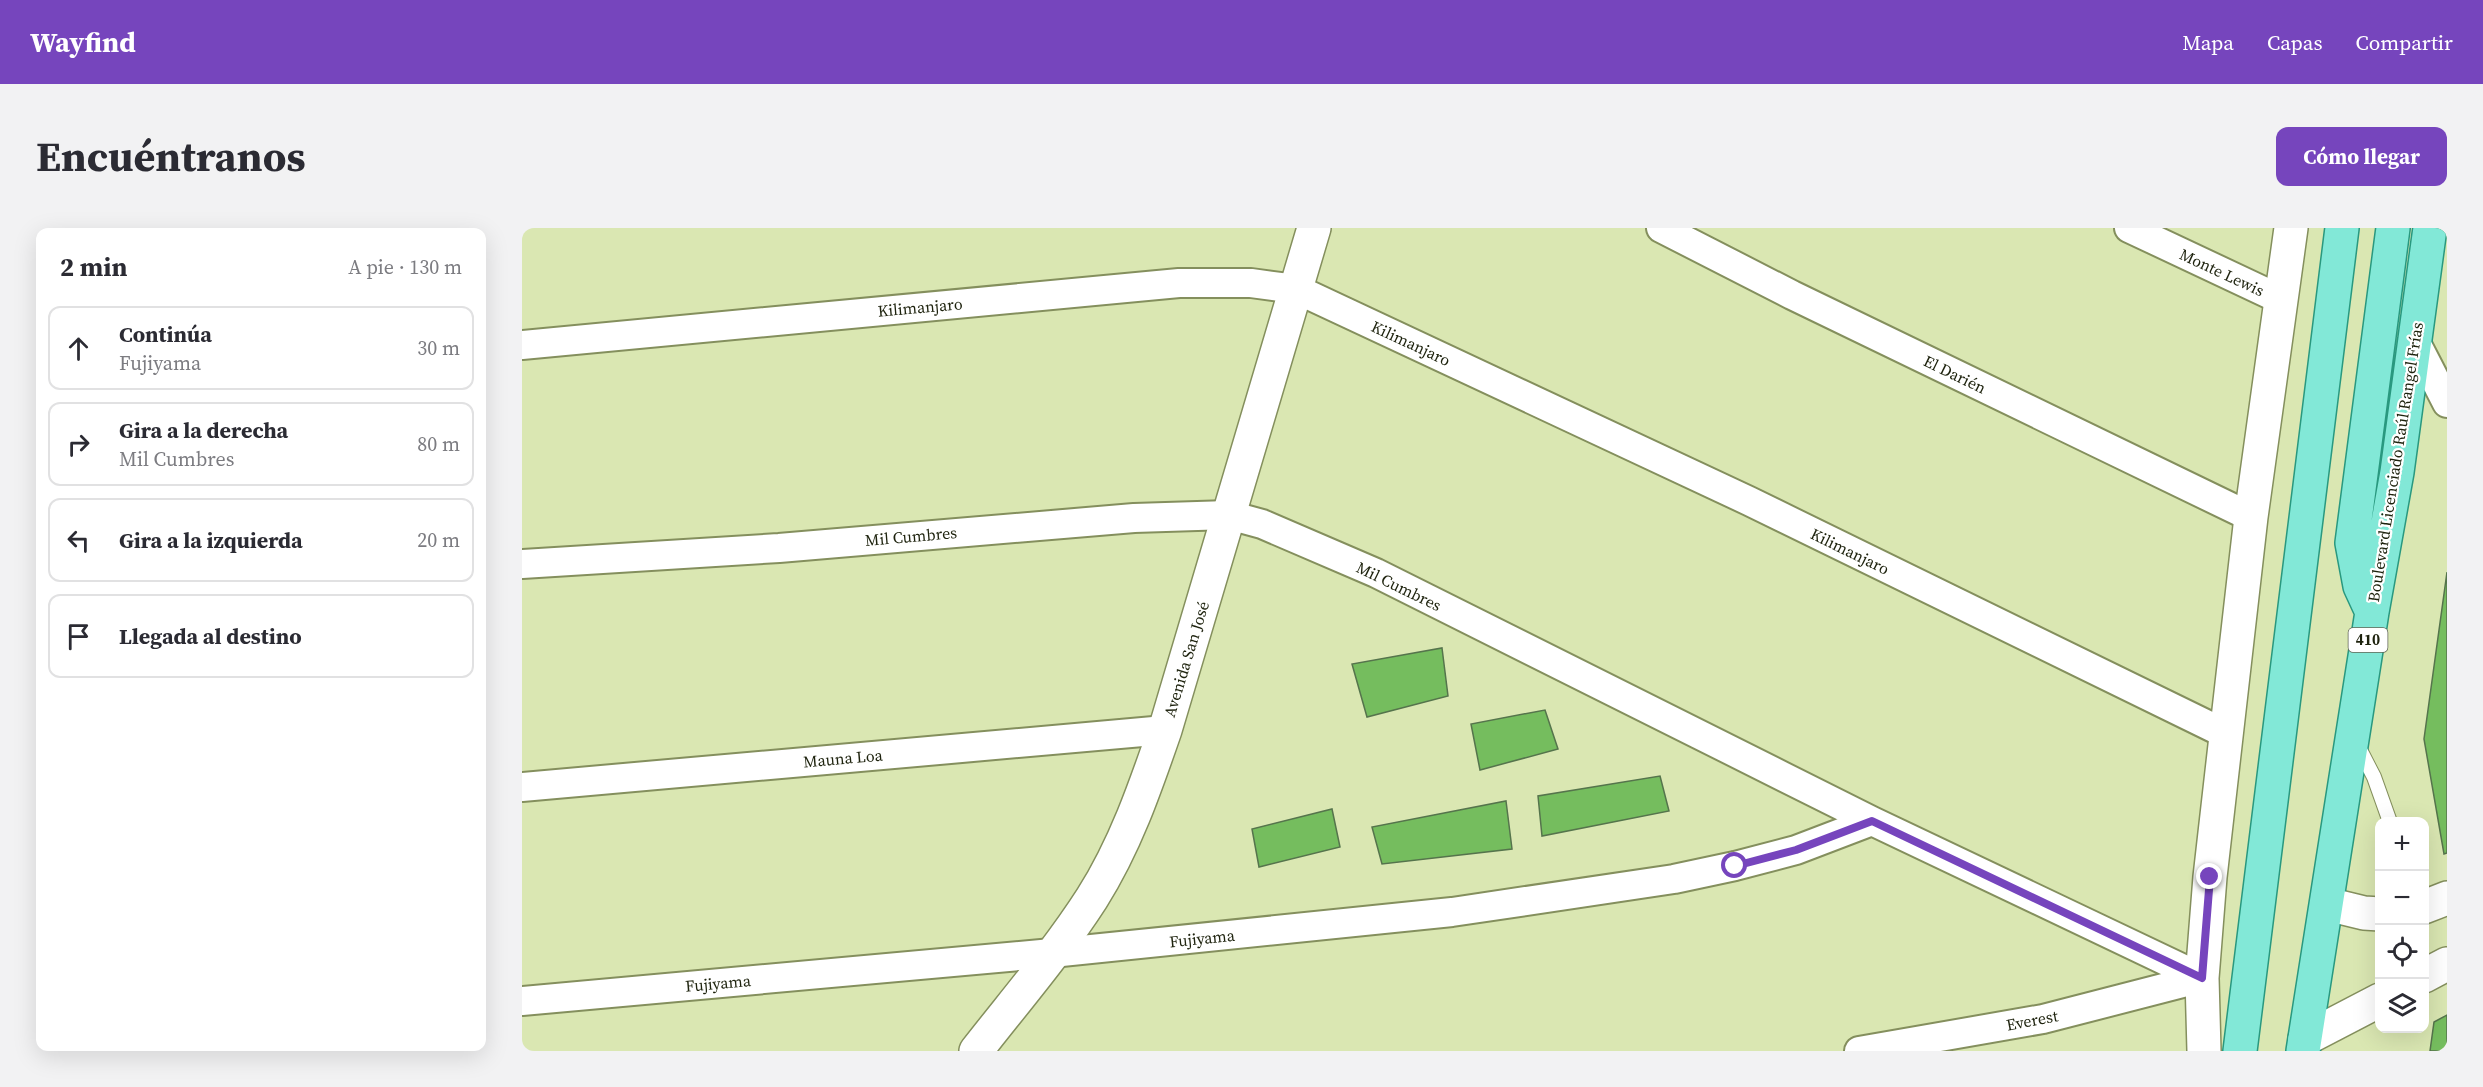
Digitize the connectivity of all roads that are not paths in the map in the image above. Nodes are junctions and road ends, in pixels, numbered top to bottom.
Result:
1 (1314, 228) edge
2 (1661, 228) edge
3 (2128, 228) edge
4 (2291, 228) edge
5 (2342, 228) edge
6 (2393, 228) edge
7 (2430, 228) edge
8 (1296, 290) junction
9 (2282, 300) junction
10 (2414, 339) junction
11 (522, 345) edge
12 (2447, 403) edge
13 (1229, 515) junction
14 (2251, 517) junction
15 (522, 564) edge
16 (2372, 612) junction
17 (1165, 730) junction
18 (2226, 734) junction
19 (2354, 737) junction
20 (522, 787) edge
21 (2388, 817) edge
22 (1872, 821) junction
23 (2447, 898) edge
24 (2327, 904) junction
25 (2429, 905) edge
26 (2375, 914) edge
27 (1052, 953) junction
28 (2447, 964) edge
29 (2429, 973) edge
30 (2202, 978) junction
31 (522, 1000) edge
32 (2375, 1002) edge
33 (2242, 1036) edge
34 (2304, 1045) edge
35 (976, 1051) edge
36 (1859, 1051) edge
37 (2187, 1051) edge
38 (2204, 1051) edge

1 - 8 street, Avenida San José
2 - 14 street, El Darién
3 - 9 street, Monte Lewis
4 - 9 street
5 - 33 main road
6 - 16 main road
7 - 10 main road, Boulevard Licenciado Raúl Rangel Frías / 410
8 - 11 street, Kilimanjaro
8 - 13 street, Avenida San José
8 - 18 street, Kilimanjaro
9 - 14 street
10 - 12 street
10 - 16 main road, Boulevard Licenciado Raúl Rangel Frías / 410
13 - 15 street, Mil Cumbres
13 - 17 street, Avenida San José
13 - 22 street, Mil Cumbres
14 - 18 street
16 - 19 main road, Boulevard Licenciado Raúl Rangel Frías / 410
17 - 20 street, Mauna Loa
17 - 27 street, Avenida San José
18 - 30 street
19 - 21 lane
19 - 24 main road, Boulevard Licenciado Raúl Rangel Frías / 410
22 - 27 street, Fujiyama
22 - 30 street, Mil Cumbres
23 - 25 street
24 - 26 street
24 - 34 main road, Boulevard Licenciado Raúl Rangel Frías / 410
27 - 31 street, Fujiyama
27 - 35 street, Avenida San José
28 - 29 street
30 - 36 street, Everest
30 - 37 street
30 - 38 street
32 - 34 street

